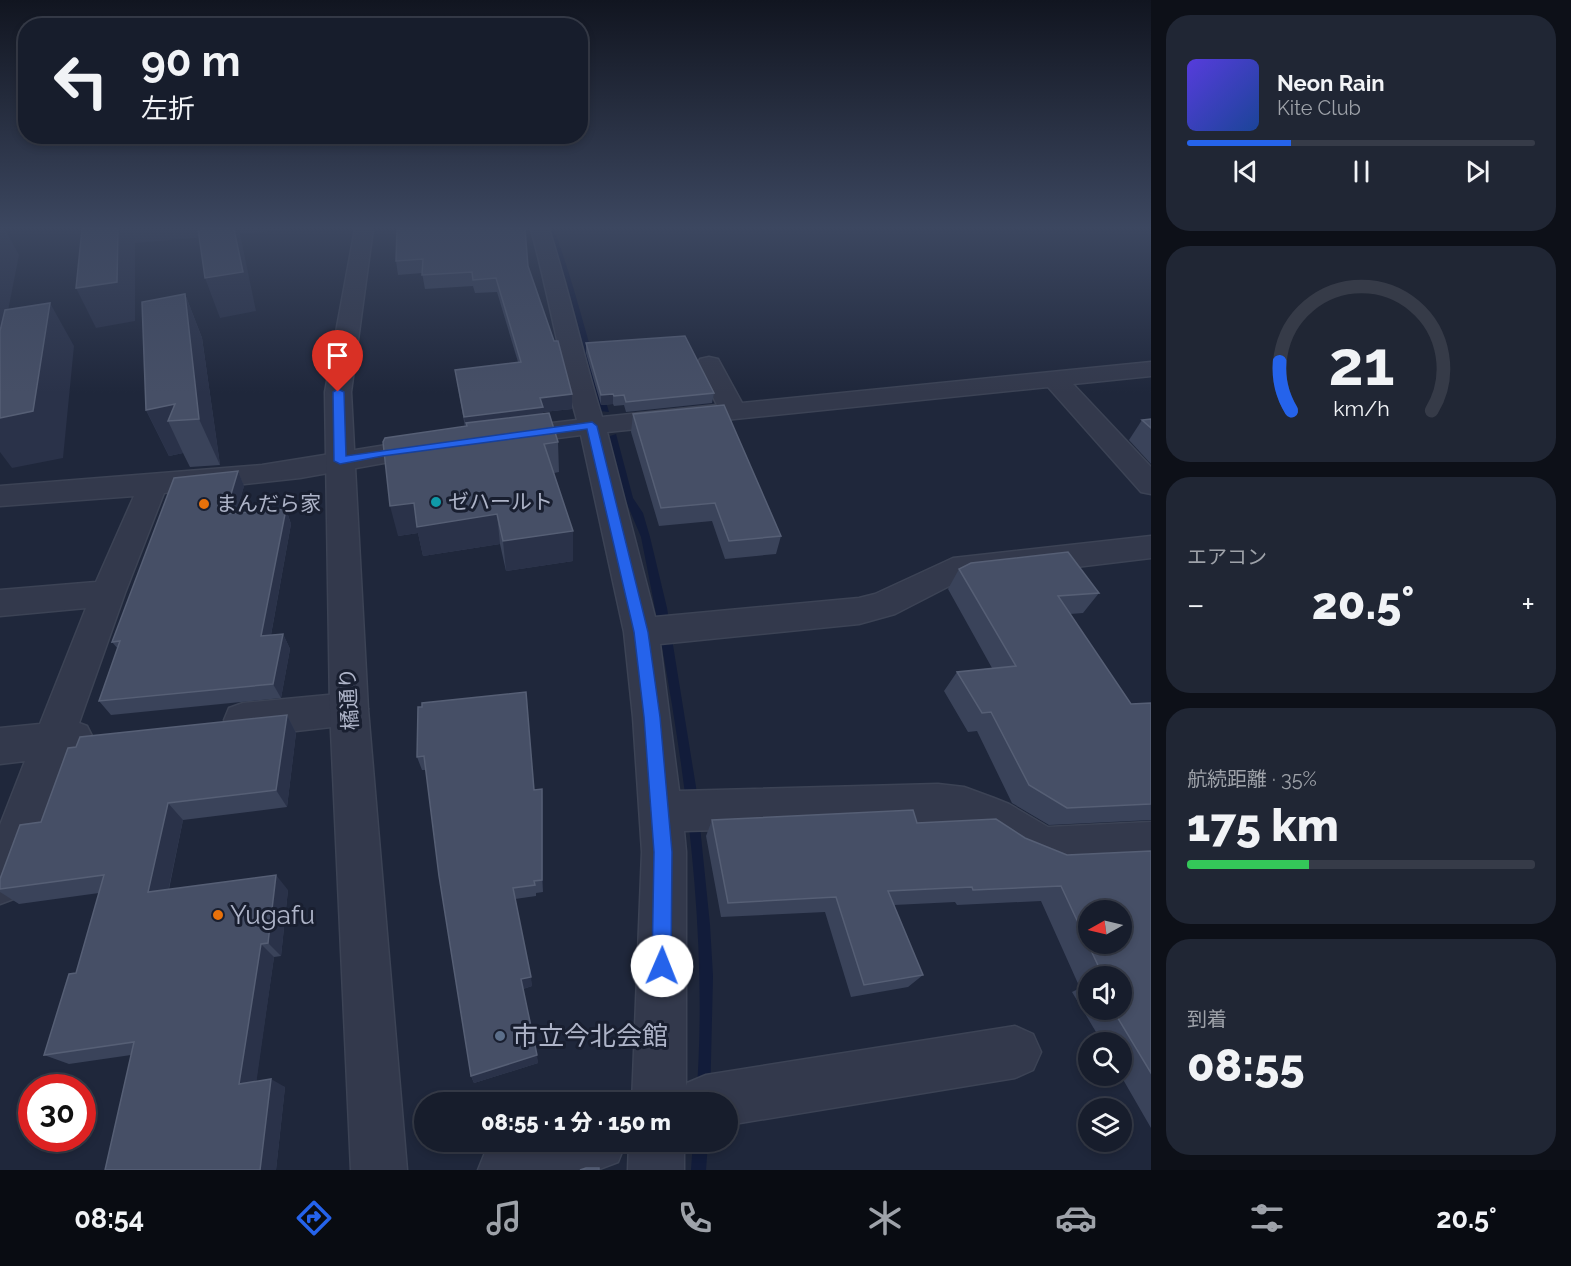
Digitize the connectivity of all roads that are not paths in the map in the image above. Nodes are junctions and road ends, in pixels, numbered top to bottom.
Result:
1 (355, 284) edge
2 (556, 284) edge
3 (709, 364) dead end
4 (1151, 369) edge
5 (1054, 378) junction
6 (734, 411) junction
7 (592, 426) junction
8 (487, 439) edge
9 (452, 444) edge
10 (340, 461) junction
11 (153, 484) junction
12 (1151, 485) edge
13 (0, 496) edge
14 (1151, 547) edge
15 (108, 593) junction
16 (0, 603) edge
17 (658, 630) junction
18 (348, 709) junction
19 (209, 723) edge
20 (102, 735) edge
21 (54, 740) junction
22 (0, 746) edge
23 (681, 811) junction
24 (1151, 843) edge
25 (0, 882) edge
26 (1015, 1052) dead end
27 (659, 1092) edge
28 (738, 1098) edge
29 (565, 1152) edge
30 (657, 1152) edge
31 (379, 1170) edge
32 (506, 1170) edge
33 (656, 1170) edge

1 - 10 street, 橘通り
2 - 7 street
3 - 6 street
4 - 5 street
5 - 6 street
5 - 12 street
6 - 7 street
7 - 8 street
7 - 17 street
9 - 10 street
10 - 11 street
10 - 18 street, 橘通り
11 - 13 street
11 - 15 street
14 - 17 street
15 - 16 street
15 - 21 street
17 - 23 street
18 - 19 street
18 - 31 street, 橘通り
20 - 21 street
21 - 22 street
21 - 25 street
23 - 24 street
23 - 27 street
26 - 28 street
29 - 32 street
30 - 33 street

